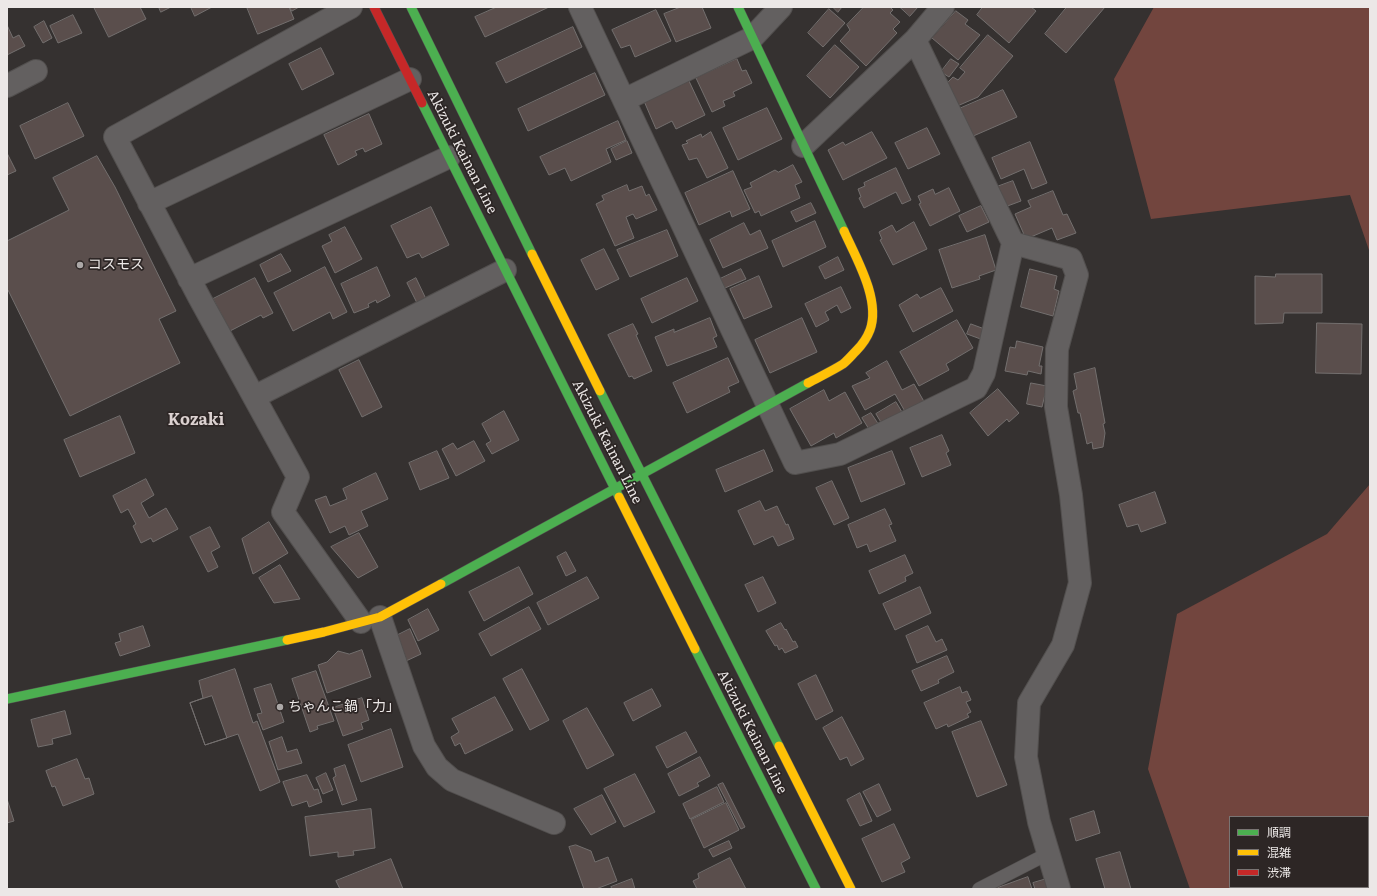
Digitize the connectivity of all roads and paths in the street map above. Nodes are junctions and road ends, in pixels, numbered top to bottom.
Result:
1 (352, 7) edge
2 (374, 7) edge
3 (411, 7) edge
4 (580, 7) edge
5 (738, 7) edge
6 (781, 7) edge
7 (943, 7) edge
8 (752, 38) junction
9 (915, 40) junction
10 (36, 71) dead end
11 (410, 79) junction
12 (7, 86) edge
13 (624, 100) junction
14 (803, 146) junction
15 (449, 157) junction
16 (150, 203) junction
17 (1013, 243) junction
18 (505, 270) junction
19 (189, 279) junction
20 (254, 397) junction
21 (768, 405) junction
22 (641, 474) junction
23 (614, 488) junction
24 (370, 620) junction
25 (7, 699) edge
26 (554, 823) dead end
27 (1049, 852) junction
28 (816, 889) edge
29 (851, 889) edge
30 (979, 889) edge
31 (1059, 889) edge

1 - 16 street
2 - 11 main road, Akizuki Kainan Line
3 - 22 main road, Akizuki Kainan Line
4 - 13 street
5 - 8 main road
6 - 8 street
7 - 9 street
8 - 13 street
8 - 14 main road
9 - 14 street
9 - 17 street
10 - 12 street
11 - 15 main road, Akizuki Kainan Line
11 - 16 street
13 - 21 street
14 - 21 main road
15 - 18 main road, Akizuki Kainan Line
15 - 19 street
16 - 19 street
17 - 21 street
17 - 27 street
18 - 20 street
18 - 23 main road, Akizuki Kainan Line
19 - 20 street
20 - 24 street
21 - 22 main road
22 - 23 main road
22 - 29 main road, Akizuki Kainan Line
23 - 24 main road
23 - 28 main road, Akizuki Kainan Line
24 - 25 main road
24 - 26 street
27 - 30 lane
27 - 31 street

